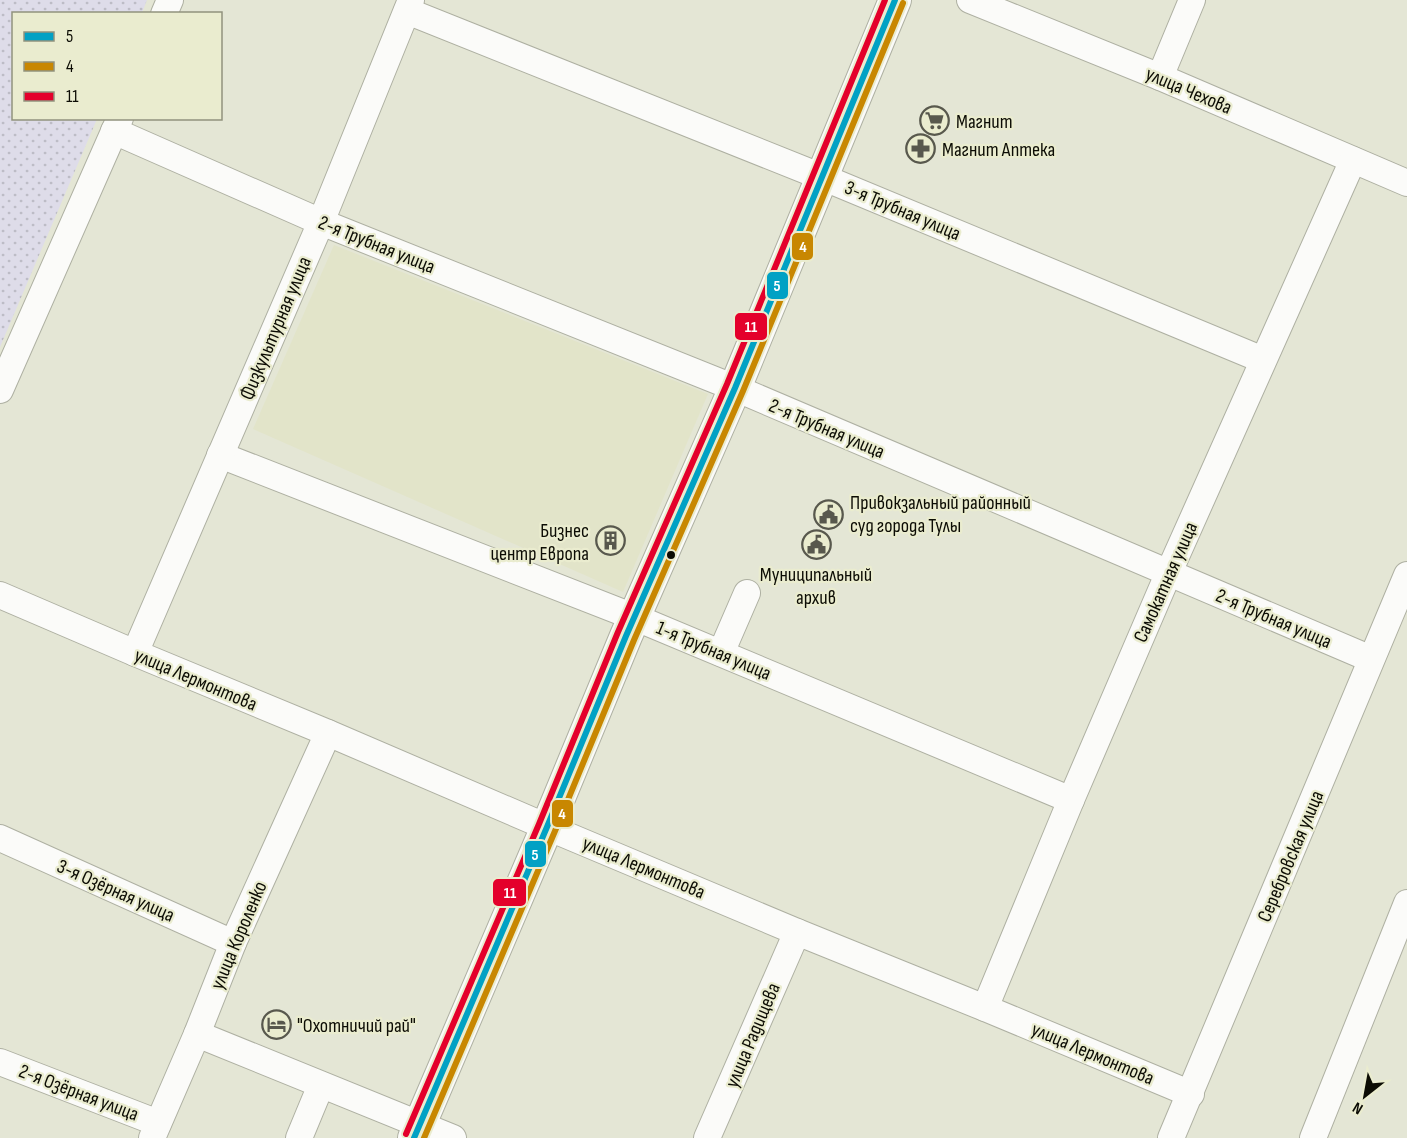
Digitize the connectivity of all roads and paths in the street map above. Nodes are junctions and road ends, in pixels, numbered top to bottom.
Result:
1 (895, 0) edge
2 (970, 0) edge
3 (1192, 0) edge
4 (409, 5) edge
5 (1160, 77) junction
6 (117, 125) edge
7 (1353, 160) junction
8 (822, 177) junction
9 (1407, 183) edge
10 (321, 222) junction
11 (1263, 360) junction
12 (735, 388) junction
13 (0, 390) edge
14 (220, 455) junction
15 (1168, 572) junction
16 (1407, 575) edge
17 (747, 593) dead end
18 (0, 595) edge
19 (634, 617) junction
20 (135, 653) junction
21 (721, 653) junction
22 (1371, 660) junction
23 (328, 734) junction
24 (1071, 800) junction
25 (547, 827) junction
26 (0, 838) edge
27 (1407, 903) edge
28 (797, 932) junction
29 (233, 943) junction
30 (985, 1008) junction
31 (197, 1034) junction
32 (0, 1062) edge
33 (321, 1085) junction
34 (1191, 1094) junction
35 (155, 1131) edge
36 (417, 1131) edge
37 (711, 1137) edge
38 (299, 1138) edge
39 (453, 1138) edge
40 (1171, 1138) edge
41 (1312, 1138) edge

1 - 8 main road
2 - 5 street, улица Чехова
3 - 5 street
4 - 8 street, 3-я Трубная улица
4 - 10 street, Физкультурная улица
5 - 7 street, улица Чехова
6 - 10 street, 2-я Трубная улица
6 - 13 street
7 - 9 street, улица Чехова
7 - 11 street, Самокатная улица
8 - 11 street, 3-я Трубная улица
8 - 12 main road
10 - 12 street, 2-я Трубная улица
10 - 14 street, Физкультурная улица
11 - 15 street, Самокатная улица
12 - 15 street, 2-я Трубная улица
12 - 19 main road
14 - 19 street, 1-я Трубная улица
14 - 20 street, Физкультурная улица
15 - 22 street, 2-я Трубная улица
15 - 24 street, Самокатная улица
16 - 22 street, Серебровская улица
17 - 21 street
18 - 20 street, улица Лермонтова
19 - 21 street, 1-я Трубная улица
19 - 25 main road
20 - 23 street, улица Лермонтова
21 - 24 street, 1-я Трубная улица
22 - 34 street, Серебровская улица
23 - 25 street, улица Лермонтова
23 - 29 street, улица Короленко
24 - 30 street, Самокатная улица
25 - 28 street, улица Лермонтова
25 - 36 main road
26 - 29 street, 3-я Озёрная улица
27 - 41 street
28 - 30 street, улица Лермонтова
28 - 37 street, улица Радищева
29 - 31 street, улица Короленко
30 - 34 street, улица Лермонтова
31 - 33 street
31 - 35 street, улица Короленко
32 - 35 street, 2-я Озёрная улица
33 - 36 street
33 - 38 street
34 - 40 street, Серебровская улица
36 - 39 street

